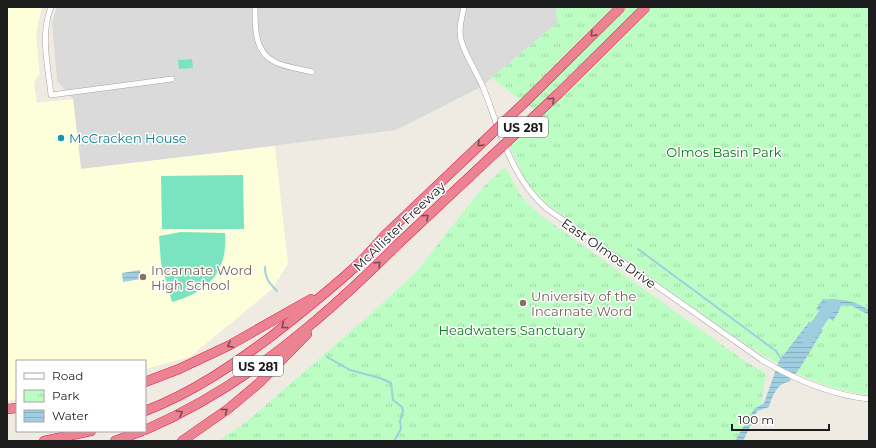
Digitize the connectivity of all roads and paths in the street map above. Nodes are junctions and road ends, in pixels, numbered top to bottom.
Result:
1 (51, 7) edge
2 (256, 7) edge
3 (464, 7) edge
4 (622, 7) edge
5 (646, 7) edge
6 (312, 72) dead end
7 (172, 79) dead end
8 (336, 284) junction
9 (358, 284) junction
10 (146, 382) edge
11 (869, 399) edge
12 (146, 411) edge
13 (146, 430) edge
14 (85, 432) edge
15 (139, 432) edge
16 (44, 441) edge
17 (115, 441) edge
18 (182, 441) edge

1 - 7 street
2 - 6 street
3 - 11 street, East Olmos Drive
4 -> 8 highway, McAllister Freeway / US 281, bridge
9 -> 5 highway, McAllister Freeway / US 281, bridge
8 -> 10 highway
8 -> 12 highway, McAllister Freeway / US 281
13 -> 9 highway, McAllister Freeway / US 281
18 -> 9 highway
14 - 16 highway
15 - 17 highway

